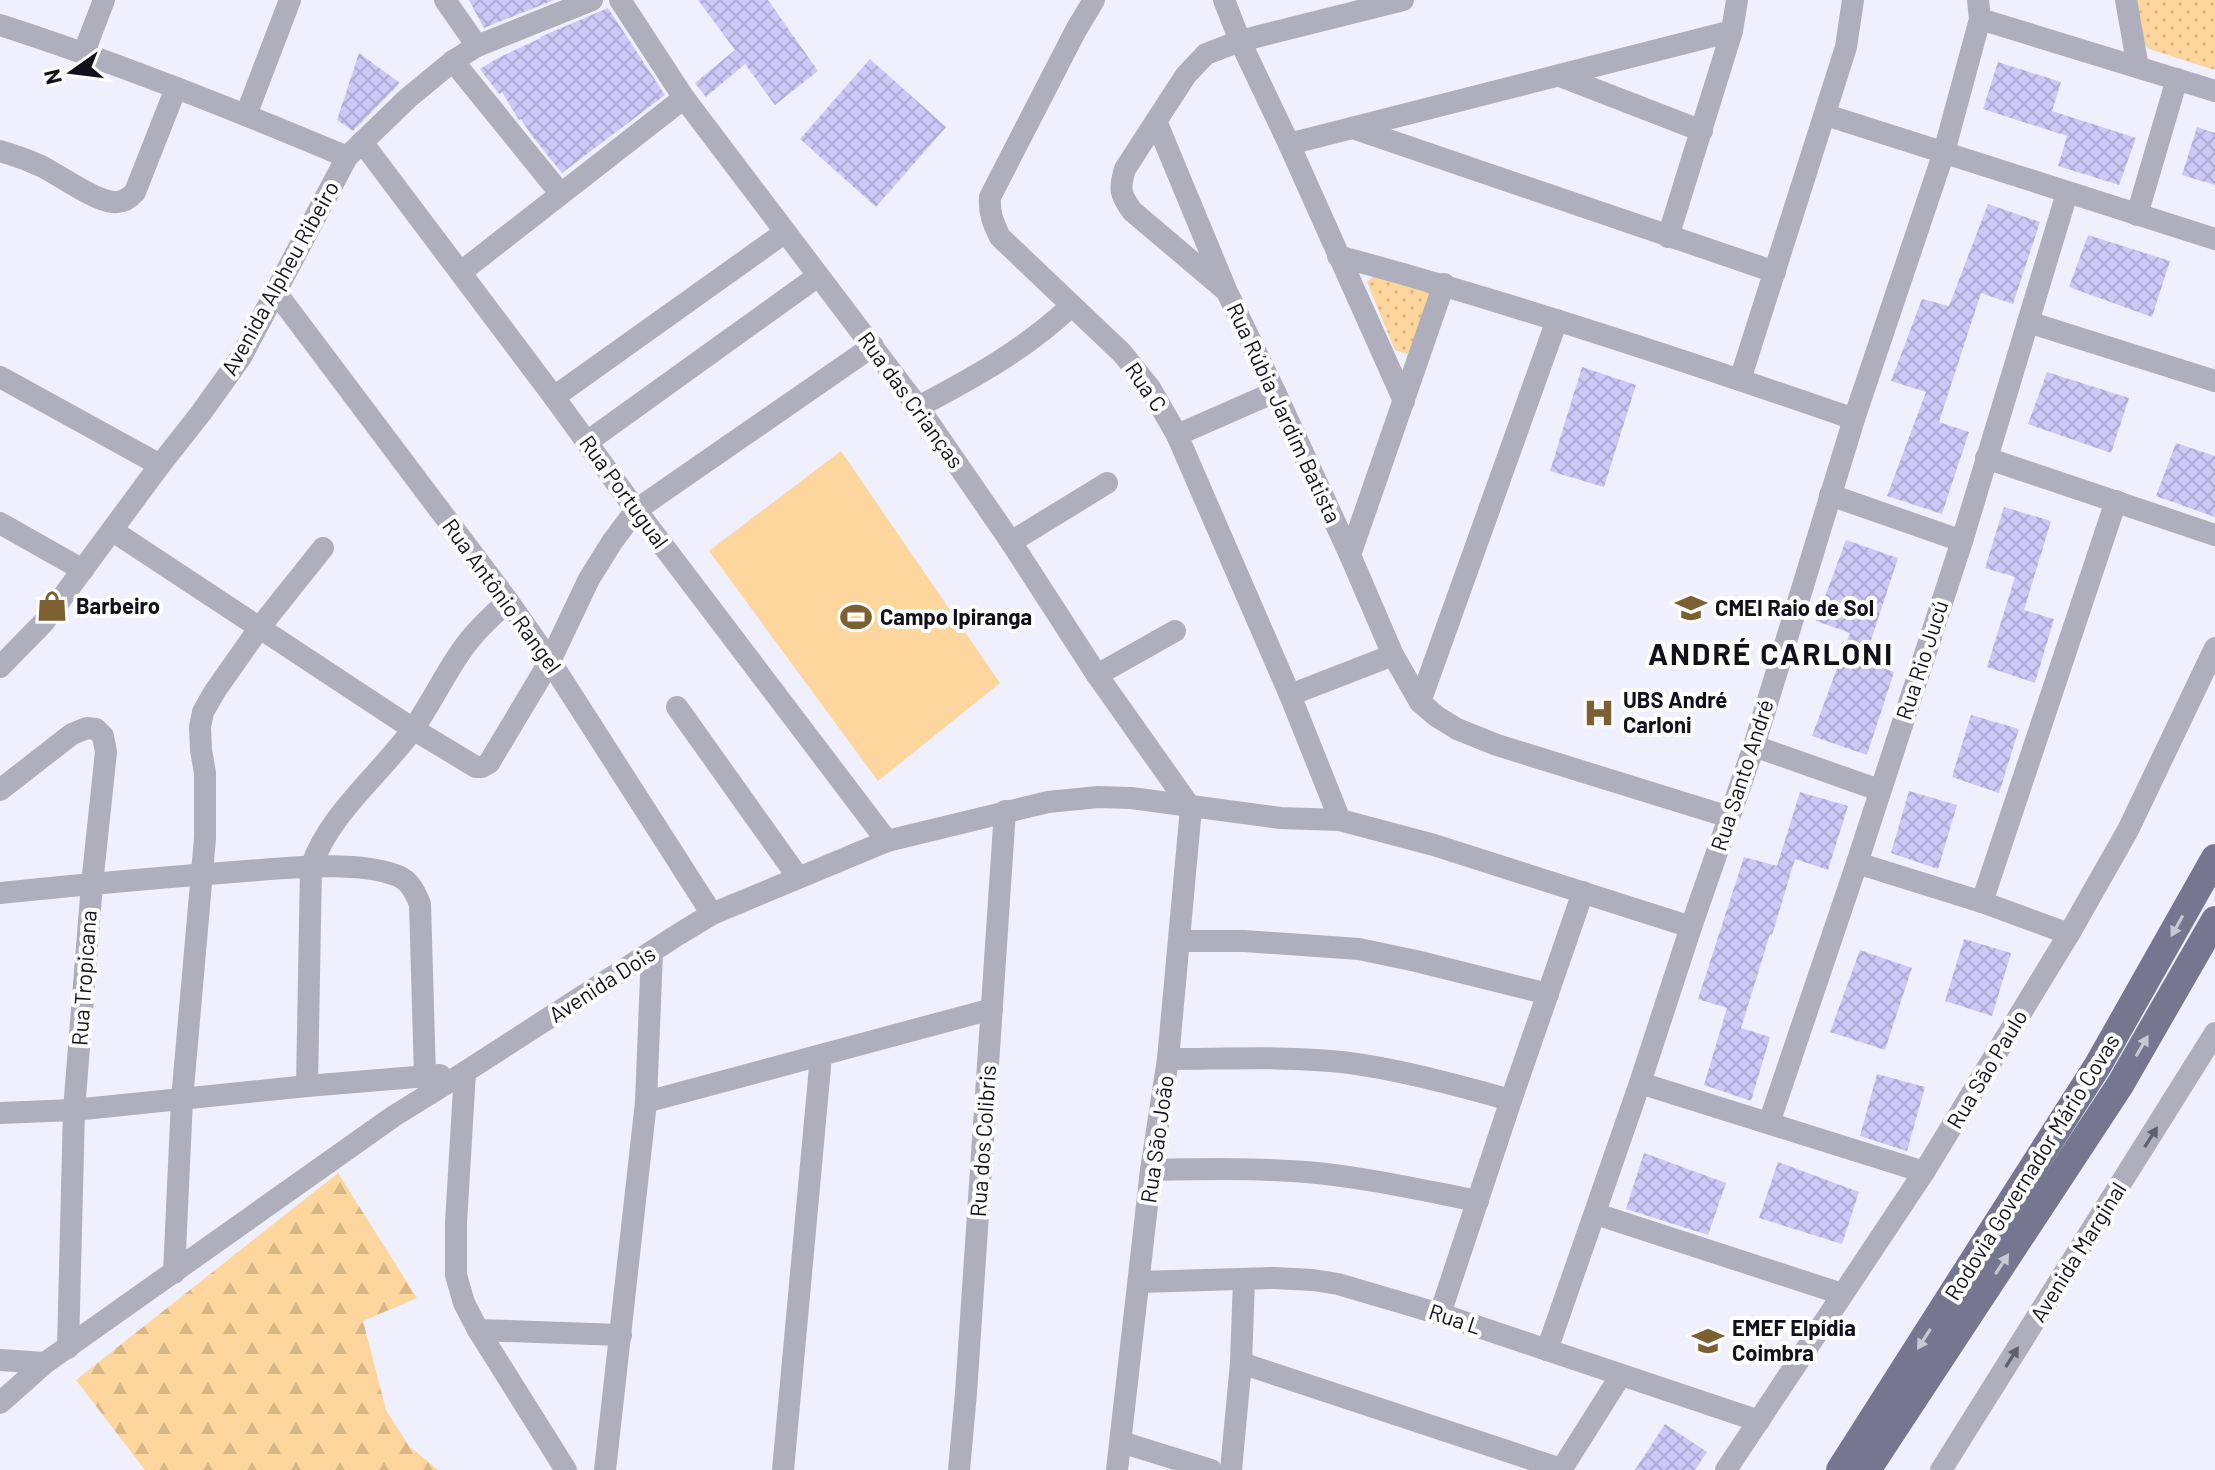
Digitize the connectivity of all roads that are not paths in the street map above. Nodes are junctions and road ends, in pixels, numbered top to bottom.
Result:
1 (104, 0) edge
2 (290, 0) edge
3 (445, 0) edge
4 (592, 0) edge
5 (620, 0) edge
6 (1094, 0) edge
7 (1224, 0) edge
8 (1403, 0) edge
9 (1737, 0) edge
10 (1853, 0) edge
11 (2126, 0) edge
12 (1979, 10) edge
13 (0, 25) edge
14 (1732, 31) junction
15 (1240, 41) junction
16 (477, 46) junction
17 (84, 52) junction
18 (453, 61) junction
19 (2138, 67) junction
20 (1560, 76) junction
21 (2177, 79) junction
22 (176, 88) junction
23 (2215, 91) edge
24 (684, 98) junction
25 (246, 115) junction
26 (1826, 115) junction
27 (1156, 121) junction
28 (1352, 128) junction
29 (1702, 131) junction
30 (1289, 144) junction
31 (354, 150) junction
32 (0, 151) edge
33 (1944, 152) junction
34 (560, 193) junction
35 (2067, 193) junction
36 (2137, 215) junction
37 (784, 233) junction
38 (1668, 237) junction
39 (2215, 239) edge
40 (1338, 256) junction
41 (461, 272) junction
42 (1775, 272) junction
43 (818, 276) junction
44 (1444, 284) junction
45 (275, 291) junction
46 (1227, 292) junction
47 (1071, 306) junction
48 (1557, 320) junction
49 (2028, 322) junction
50 (873, 346) junction
51 (0, 377) edge
52 (1740, 380) junction
53 (2215, 381) edge
54 (1275, 392) junction
55 (554, 397) junction
56 (1404, 401) junction
57 (918, 407) junction
58 (1854, 419) junction
59 (1177, 435) junction
60 (587, 442) junction
61 (1986, 458) junction
62 (160, 465) junction
63 (1107, 483) dead end
64 (1830, 495) junction
65 (2116, 501) junction
66 (636, 510) junction
67 (0, 523) edge
68 (113, 531) junction
69 (2215, 535) edge
70 (1962, 541) junction
71 (1011, 542) junction
72 (323, 548) dead end
73 (1350, 555) junction
74 (83, 570) junction
75 (508, 601) junction
76 (260, 627) junction
77 (1175, 631) dead end
78 (2215, 648) edge
79 (1393, 655) junction
80 (550, 661) junction
81 (0, 667) edge
82 (1097, 675) junction
83 (1290, 695) junction
84 (1420, 702) junction
85 (677, 707) dead end
86 (413, 729) junction
87 (1754, 746) junction
88 (0, 790) edge
89 (1879, 790) junction
90 (1191, 808) junction
91 (1005, 811) junction
92 (1729, 817) junction
93 (1340, 820) junction
94 (887, 841) junction
95 (2215, 858) edge
96 (1857, 863) junction
97 (311, 867) junction
98 (202, 875) junction
99 (798, 877) junction
100 (92, 884) junction
101 (1583, 892) junction
102 (0, 893) edge
103 (1982, 902) junction
104 (712, 914) junction
105 (2215, 920) edge
106 (1691, 927) junction
107 (2069, 934) junction
108 (1180, 941) junction
109 (652, 952) junction
110 (1548, 994) junction
111 (992, 1009) junction
112 (2215, 1033) edge
113 (821, 1056) junction
114 (1168, 1059) junction
115 (465, 1072) junction
116 (425, 1076) junction
117 (1640, 1083) junction
118 (307, 1086) junction
119 (182, 1100) junction
120 (1511, 1100) junction
121 (646, 1102) junction
122 (74, 1110) junction
123 (0, 1113) edge
124 (1769, 1123) junction
125 (1151, 1170) junction
126 (1924, 1172) junction
127 (1478, 1201) junction
128 (1596, 1214) junction
129 (174, 1273) junction
130 (1244, 1280) junction
131 (1140, 1282) junction
132 (1842, 1294) junction
133 (1440, 1314) junction
134 (478, 1330) junction
135 (621, 1335) junction
136 (68, 1348) junction
137 (1547, 1350) junction
138 (0, 1360) edge
139 (45, 1363) junction
140 (1241, 1363) junction
141 (1621, 1375) junction
142 (0, 1403) edge
143 (1759, 1421) junction
144 (1121, 1442) junction
145 (566, 1470) edge
146 (605, 1470) edge
147 (783, 1470) edge
148 (959, 1470) edge
149 (1117, 1470) edge
150 (1211, 1470) edge
151 (1231, 1470) edge
152 (1561, 1470) edge
153 (1726, 1470) edge
154 (1840, 1470) edge
155 (1867, 1470) edge
156 (1941, 1470) edge

1 - 17 street
2 - 25 street
3 - 16 street
4 - 16 street, Avenida Alpheu Ribeiro
5 - 24 street, Rua das Crianças
6 - 47 street, Rua C
7 - 15 street
8 - 15 street
9 - 14 street
10 - 26 street
11 - 19 street
12 - 19 street
12 - 33 street, Rua Santo André
13 - 17 street
14 - 20 street
14 - 29 street
15 - 27 street
15 - 30 street
16 - 18 street, Avenida Alpheu Ribeiro
17 - 22 street
18 - 31 street, Avenida Alpheu Ribeiro
18 - 34 street
19 - 21 street
20 - 28 street
20 - 29 street
21 - 23 street
21 - 36 street
22 - 25 street
22 - 32 street
24 - 34 street
24 - 37 street, Rua das Crianças
25 - 31 street
26 - 33 street
26 - 42 street
27 - 46 street, Rua Rúbia Jardim Batista
27 - 46 street
28 - 30 street
28 - 38 street
29 - 38 street
30 - 40 street
31 - 41 street, Rua Portugual
31 - 45 street, Avenida Alpheu Ribeiro
33 - 35 street
33 - 58 street, Rua Santo André
34 - 41 street
35 - 36 street
35 - 49 street, Rua Rio Jucú
36 - 39 street
37 - 43 street, Rua das Crianças
37 - 55 street
38 - 42 street
40 - 44 street
40 - 56 street
41 - 55 street, Rua Portugual
42 - 52 street
43 - 50 street, Rua das Crianças
43 - 60 street
44 - 48 street
44 - 56 street
45 - 62 street, Avenida Alpheu Ribeiro
45 - 75 street, Rua Antônio Rangel
46 - 54 street, Rua Rúbia Jardim Batista
47 - 57 street
47 - 59 street, Rua C
48 - 52 street
48 - 84 street
49 - 53 street
49 - 61 street, Rua Rio Jucú
50 - 57 street, Rua das Crianças
50 - 66 street
51 - 62 street
52 - 58 street
54 - 59 street
54 - 73 street, Rua Rúbia Jardim Batista
55 - 60 street, Rua Portugual
56 - 73 street
57 - 71 street, Rua das Crianças
58 - 64 street, Rua Santo André
59 - 83 street, Rua C
60 - 66 street, Rua Portugual
61 - 65 street
61 - 70 street, Rua Rio Jucú
62 - 68 street, Avenida Alpheu Ribeiro
63 - 71 street
64 - 70 street
64 - 87 street, Rua Santo André
65 - 69 street
65 - 103 street
66 - 80 street
66 - 94 street, Rua Portugual
67 - 74 street
68 - 74 street, Avenida Alpheu Ribeiro
68 - 76 street
70 - 89 street, Rua Rio Jucú
71 - 82 street, Rua das Crianças
72 - 76 street
73 - 79 street, Rua Rúbia Jardim Batista
74 - 81 street, Avenida Alpheu Ribeiro
75 - 80 street, Rua Antônio Rangel
75 - 86 street
76 - 86 street
76 - 98 street
77 - 82 street
78 - 107 street, Rua São Paulo
79 - 83 street
79 - 84 street, Rua Rúbia Jardim Batista
80 - 86 street
80 - 104 street, Rua Antônio Rangel
82 - 90 street, Rua das Crianças
83 - 93 street, Rua C
84 - 92 street
85 - 99 street
86 - 97 street
87 - 89 street
87 - 92 street, Rua Santo André
88 - 100 street, Rua Tropicana
89 - 96 street, Rua Rio Jucú
90 - 91 street, Avenida Dois
90 - 93 street, Avenida Dois
90 - 108 street, Rua São João
91 - 94 street, Avenida Dois
91 - 111 street, Rua dos Colibris
92 - 106 street, Rua Santo André
93 - 101 street, Avenida Dois
94 - 99 street, Avenida Dois
95 -> 154 main road, Rodovia Governador Mário Covas
96 - 103 street
96 - 124 street, Rua Rio Jucú
97 - 98 street
97 - 116 street
97 - 118 street
98 - 100 street
98 - 119 street
99 - 104 street, Avenida Dois
100 - 102 street
100 - 122 street, Rua Tropicana
101 - 106 street, Avenida Dois
101 - 110 street
103 - 107 street
104 - 109 street, Avenida Dois
155 -> 105 main road, Rodovia Governador Mário Covas
106 - 117 street, Rua Santo André
107 - 126 street, Rua São Paulo
108 - 110 street
108 - 114 street, Rua São João
109 - 115 street, Avenida Dois
109 - 121 street
110 - 120 street
111 - 113 street
111 - 148 street, Rua dos Colibris
156 -> 112 street, Avenida Marginal
113 - 121 street
113 - 147 street
114 - 120 street
114 - 125 street, Rua São João
115 - 116 street, Avenida Dois
115 - 129 street
115 - 134 street
116 - 118 street, Avenida Dois
117 - 124 street
117 - 128 street, Rua Santo André
118 - 119 street, Avenida Dois
119 - 122 street, Avenida Dois
119 - 129 street
120 - 127 street
121 - 135 street
122 - 123 street, Avenida Dois
122 - 136 street, Rua Tropicana
124 - 126 street
125 - 127 street
125 - 131 street, Rua São João
126 - 132 street, Rua São Paulo
127 - 133 street
128 - 132 street
128 - 137 street, Rua Santo André
129 - 136 street
130 - 131 street, Rua L
130 - 133 street, Rua L
130 - 140 street
131 - 144 street, Rua São João
132 - 143 street, Rua São Paulo
133 - 137 street, Rua L
134 - 135 street
134 - 145 street
135 - 146 street
136 - 139 street
137 - 141 street, Rua L
138 - 139 street
139 - 142 street
140 - 151 street
140 - 152 street
141 - 143 street, Rua L
141 - 152 street
143 - 153 street, Rua São Paulo
144 - 149 street, Rua São João
144 - 150 street

